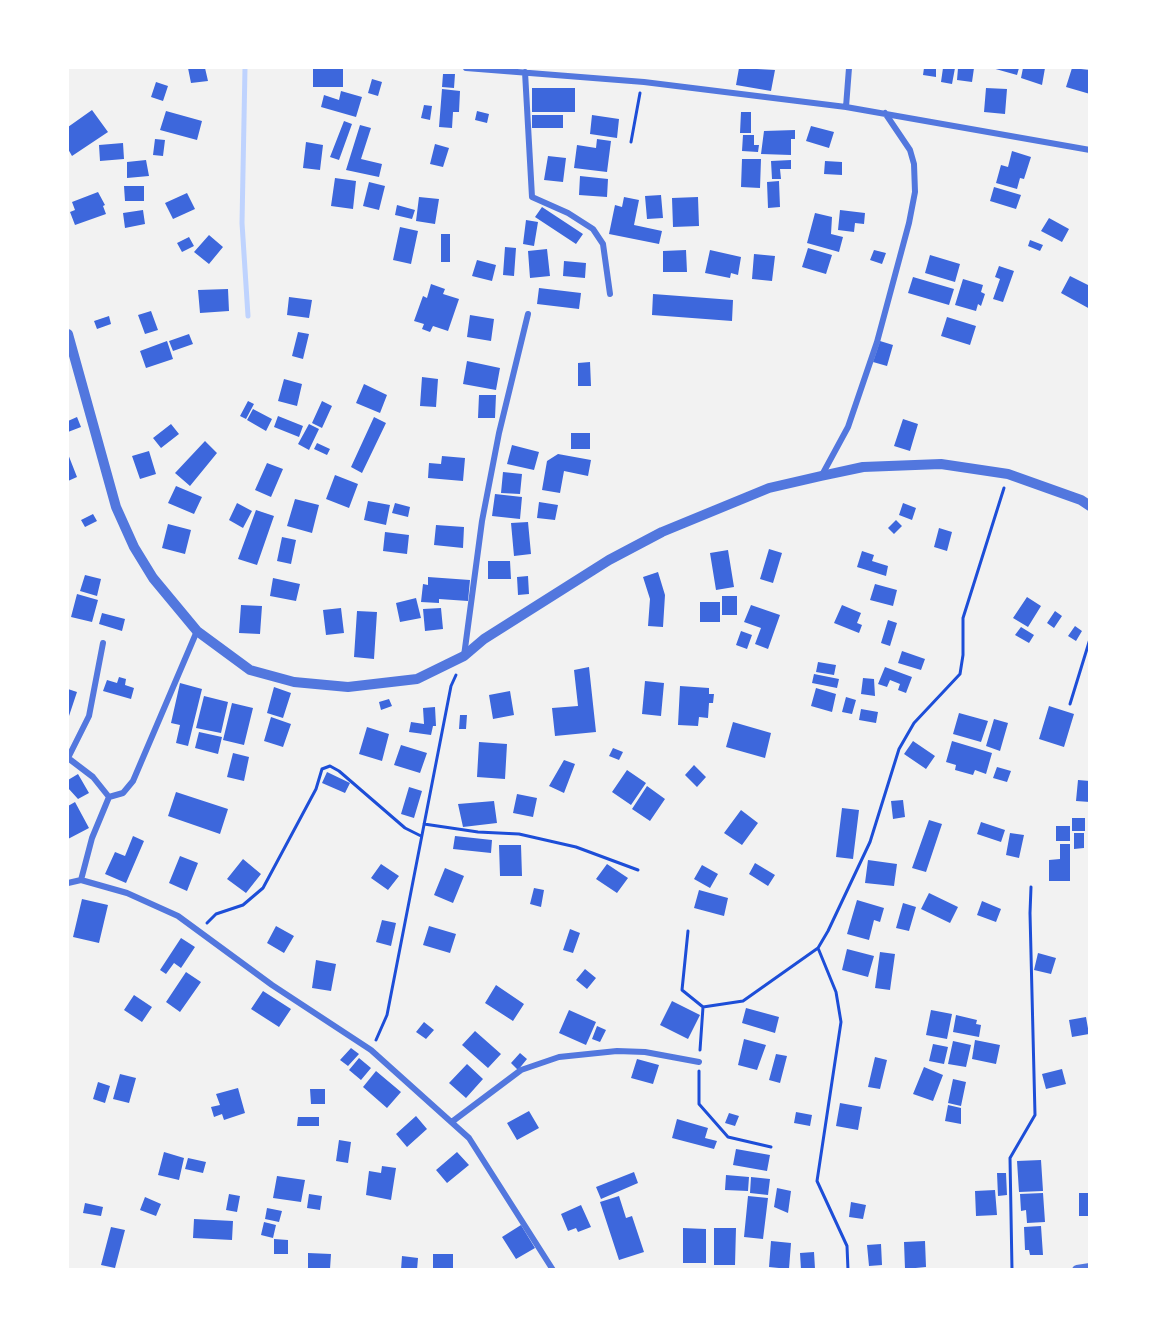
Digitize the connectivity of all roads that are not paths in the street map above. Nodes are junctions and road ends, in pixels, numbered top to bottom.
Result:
1 (466, 68) edge
2 (849, 68) edge
3 (525, 72) junction
4 (846, 107) junction
5 (885, 113) junction
6 (1089, 150) edge
7 (610, 294) dead end
8 (528, 314) dead end
9 (68, 334) edge
10 (822, 476) junction
11 (1089, 506) edge
12 (196, 632) junction
13 (103, 643) dead end
14 (464, 656) junction
15 (68, 758) edge
16 (109, 796) junction
17 (81, 880) junction
18 (68, 883) edge
19 (699, 1062) dead end
20 (453, 1121) junction
21 (1089, 1268) edge
22 (553, 1269) edge
23 (1077, 1269) edge

1 - 3 street
2 - 4 street
3 - 4 street
3 - 7 street
4 - 5 street
5 - 6 street
5 - 10 street
8 - 14 street
9 - 12 street
10 - 11 street
10 - 14 street
12 - 14 street
12 - 16 street
13 - 15 street
15 - 16 street
16 - 17 street
17 - 18 street
17 - 20 street
19 - 20 street
20 - 22 street
21 - 23 street

